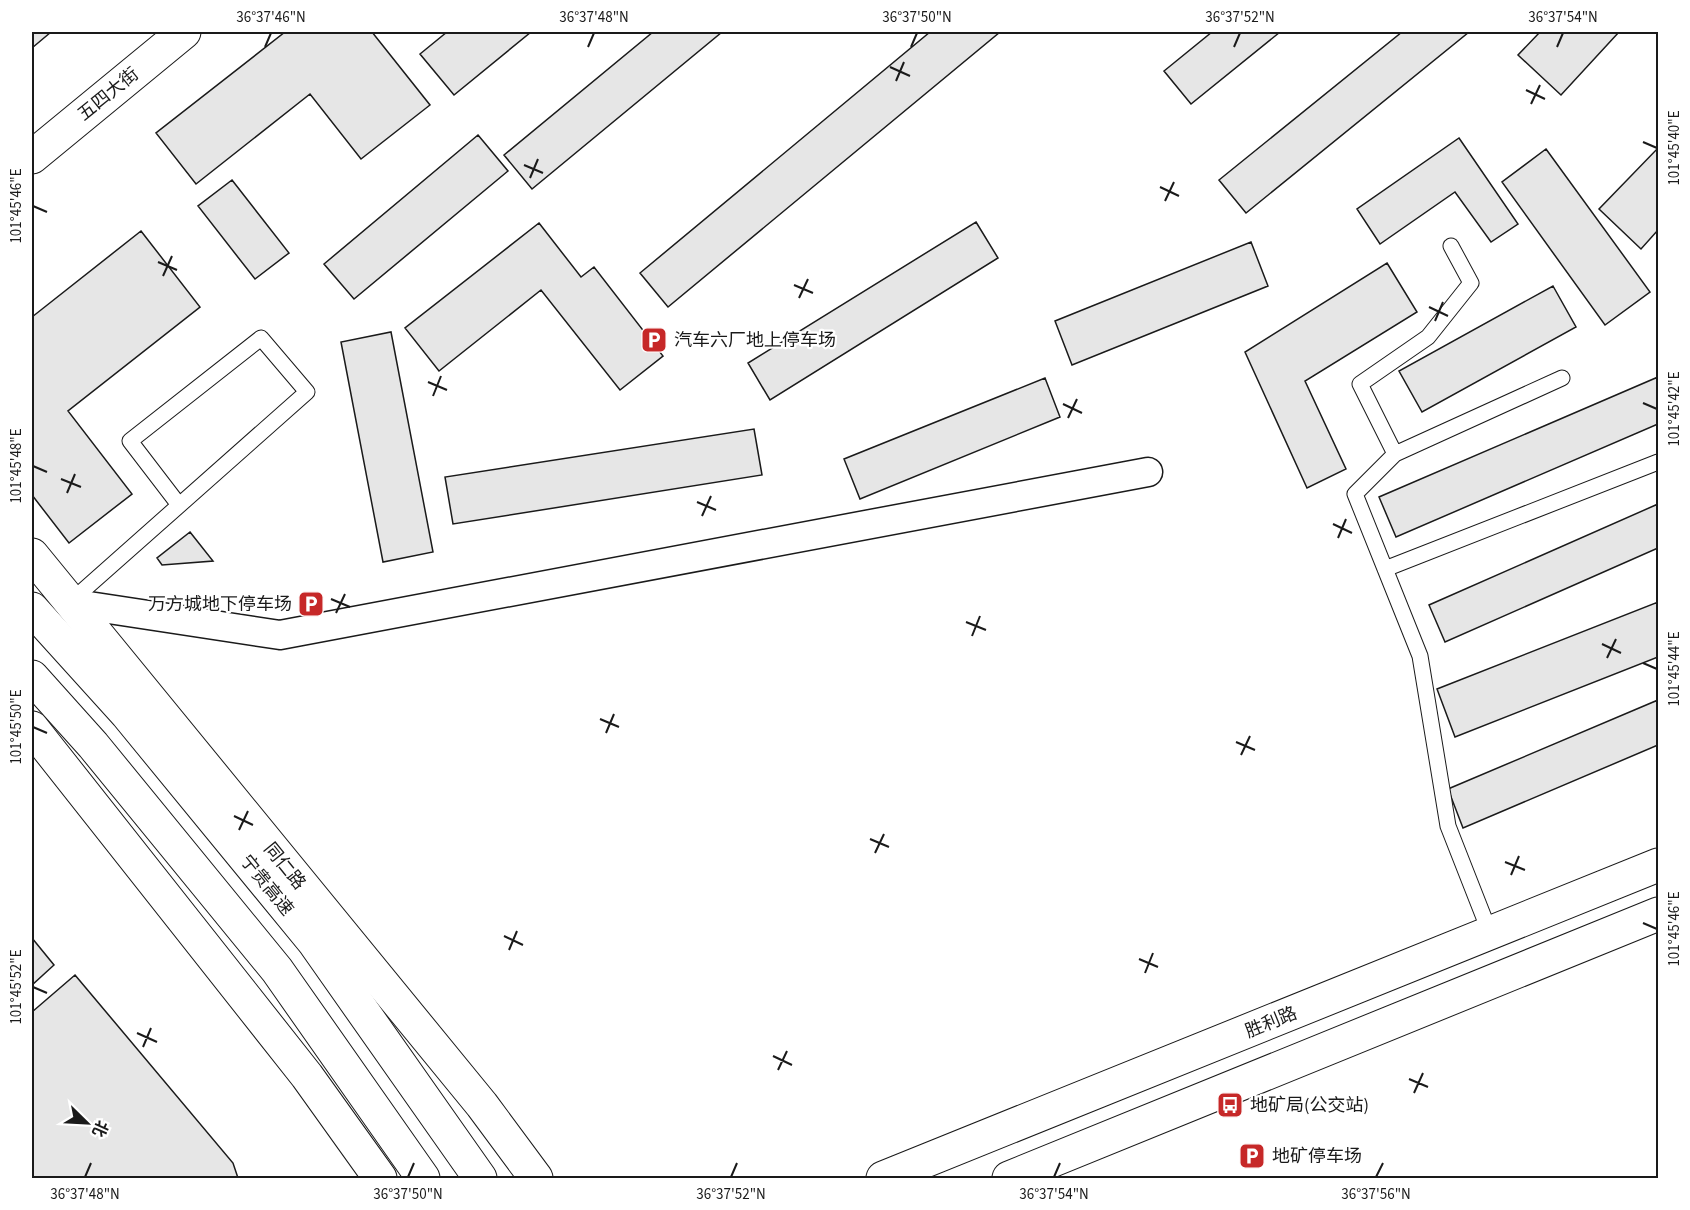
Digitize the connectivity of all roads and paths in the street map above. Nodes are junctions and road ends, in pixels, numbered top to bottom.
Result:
1 (184, 32) edge
2 (32, 157) edge
3 (1451, 246) dead end
4 (1562, 378) dead end
5 (1395, 454) junction
6 (1659, 462) edge
7 (1148, 472) dead end
8 (179, 505) junction
9 (32, 555) edge
10 (1385, 569) junction
11 (69, 603) junction
12 (32, 609) edge
13 (32, 677) edge
14 (32, 728) edge
15 (1659, 865) edge
16 (1659, 914) edge
17 (1490, 933) junction
18 (380, 1179) edge
19 (423, 1179) edge
20 (480, 1179) edge
21 (536, 1179) edge
22 (883, 1179) edge
23 (1009, 1179) edge

1 - 2 main road, 五四大街
3 - 5 lane
4 - 5 lane
5 - 10 lane
6 - 10 lane
7 - 11 street
8 - 8 lane
8 - 11 lane
9 - 11 main road, 同仁路
10 - 17 lane
11 - 21 main road, 同仁路
12 - 20 main road, 宁贵高速
13 - 19 main road
14 - 18 main road
15 - 17 main road, 胜利路
16 - 23 main road
17 - 22 main road, 胜利路

